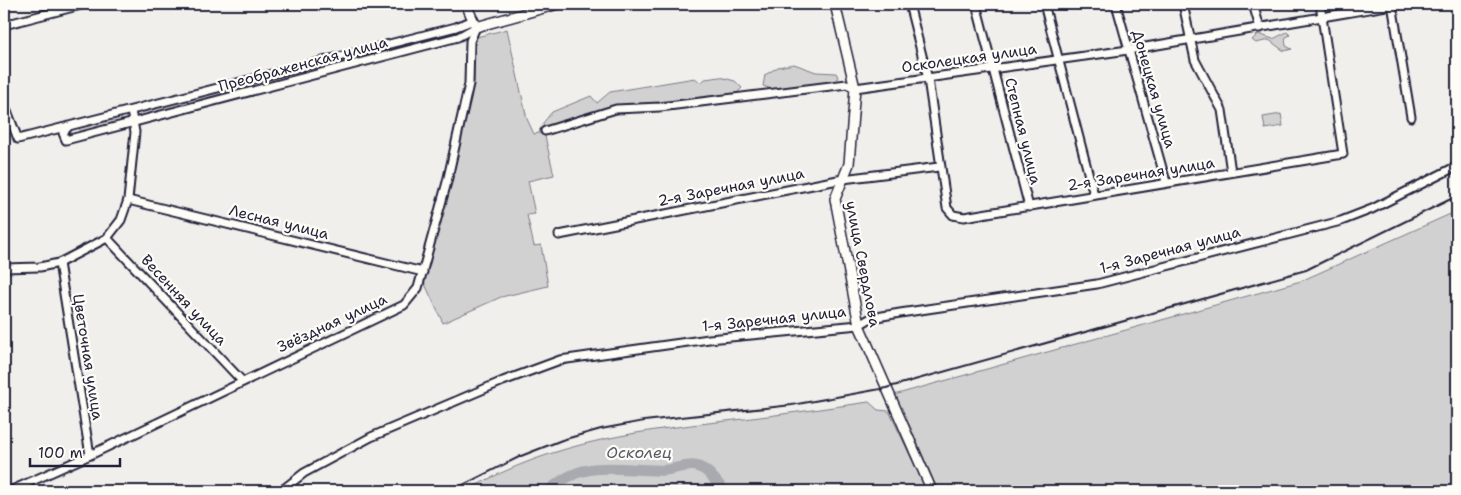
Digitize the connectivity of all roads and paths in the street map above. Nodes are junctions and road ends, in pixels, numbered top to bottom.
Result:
1 (86, 4) edge
2 (466, 4) edge
3 (558, 4) edge
4 (835, 4) edge
5 (909, 4) edge
6 (976, 4) edge
7 (1044, 4) edge
8 (1116, 4) edge
9 (1183, 4) edge
10 (1253, 4) edge
11 (1320, 4) edge
12 (1394, 4) edge
13 (1324, 18) junction
14 (475, 24) junction
15 (4, 25) edge
16 (1260, 28) junction
17 (1192, 38) junction
18 (1128, 50) junction
19 (1059, 59) junction
20 (994, 70) junction
21 (928, 79) junction
22 (855, 88) junction
23 (4, 104) edge
24 (131, 111) junction
25 (1410, 117) dead end
26 (134, 122) junction
27 (68, 128) junction
28 (545, 131) dead end
29 (1457, 166) edge
30 (939, 167) junction
31 (1231, 172) junction
32 (843, 180) junction
33 (1166, 182) junction
34 (1094, 195) junction
35 (128, 200) junction
36 (1029, 207) junction
37 (559, 235) dead end
38 (107, 238) junction
39 (59, 263) junction
40 (4, 268) edge
41 (423, 272) junction
42 (859, 324) junction
43 (242, 381) junction
44 (90, 456) junction
45 (10, 491) edge
46 (281, 491) edge
47 (932, 491) edge

1 - 15 street
2 - 14 main road
3 - 14 main road, Преображенская улица
4 - 22 main road, улица Свердлова
5 - 21 street
6 - 20 street, Степная улица
7 - 19 street
8 - 18 street, Донецкая улица
9 - 17 street
10 - 16 street
11 - 13 street
12 - 13 street, Осколецкая улица
12 - 25 street
13 - 16 street, Осколецкая улица
13 - 31 street, 2-я Заречная улица
14 - 24 street, Преображенская улица
14 - 26 street, Преображенская улица
14 - 41 street, Звёздная улица
16 - 17 street, Осколецкая улица
17 - 18 street, Осколецкая улица
17 - 31 street
18 - 19 street, Осколецкая улица
18 - 33 street, Донецкая улица
19 - 20 street, Осколецкая улица
19 - 34 street
20 - 21 street, Осколецкая улица
20 - 36 street, Степная улица
21 - 22 street, Осколецкая улица
21 - 30 street
22 - 28 street, Осколецкая улица
22 - 32 main road, улица Свердлова
23 - 27 street, Преображенская улица
24 - 26 street
24 - 27 street, Преображенская улица
26 - 27 street, Преображенская улица
26 - 35 street
29 - 42 street, 1-я Заречная улица
30 - 32 street, 2-я Заречная улица
30 - 36 street, 2-я Заречная улица
31 - 33 street, 2-я Заречная улица
32 - 37 street, 2-я Заречная улица
32 - 42 main road, улица Свердлова
33 - 34 street, 2-я Заречная улица
34 - 36 street, 2-я Заречная улица
35 - 38 street
35 - 41 street, Лесная улица
38 - 39 street
38 - 43 street, Весенняя улица
39 - 40 street
39 - 44 street, Цветочная улица
41 - 43 street, Звёздная улица
42 - 46 street, 1-я Заречная улица
42 - 47 main road, улица Свердлова
43 - 44 street, Звёздная улица
44 - 45 street, Звёздная улица

